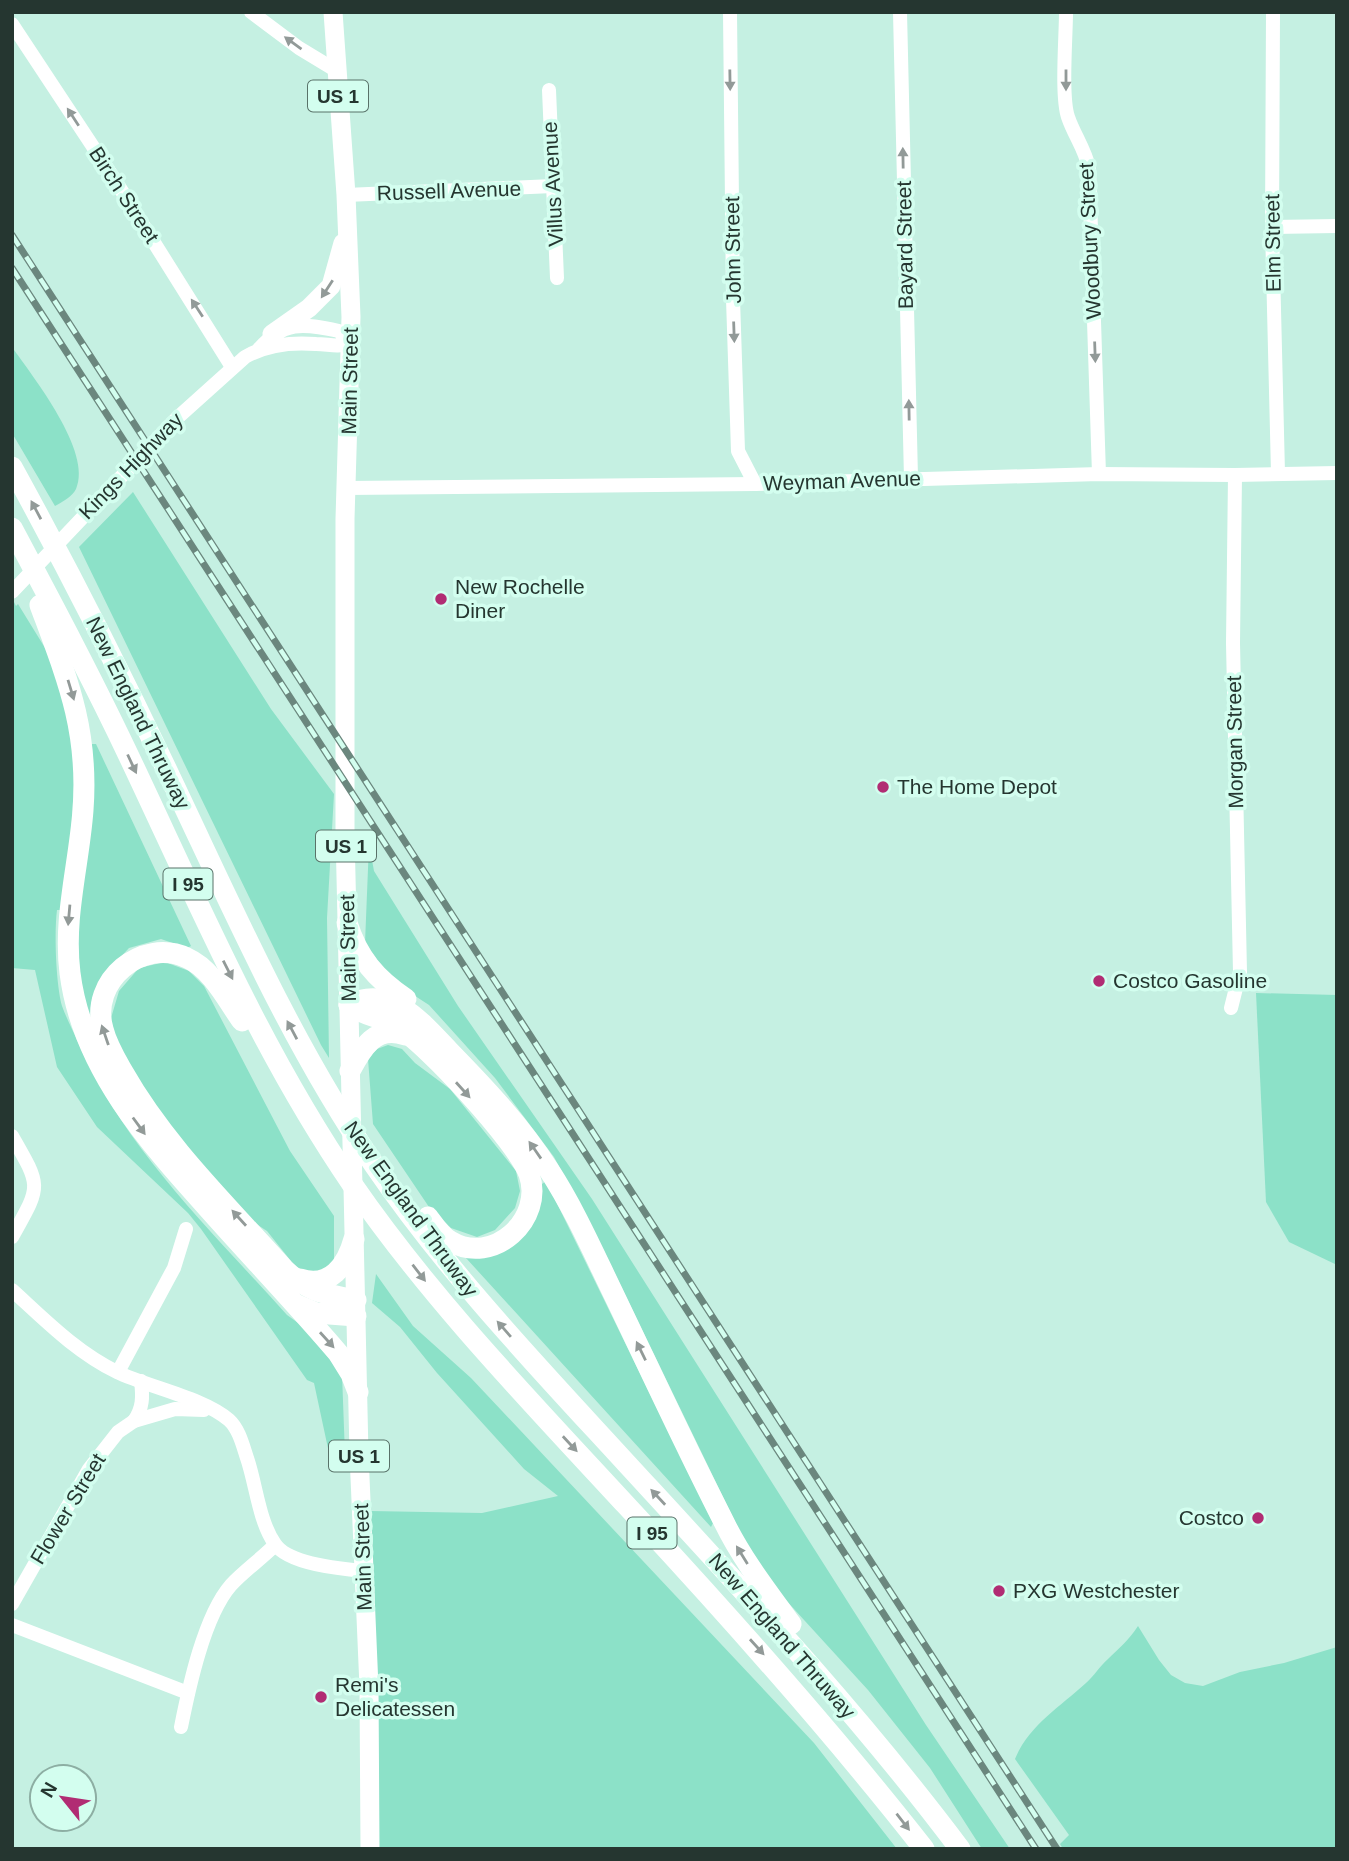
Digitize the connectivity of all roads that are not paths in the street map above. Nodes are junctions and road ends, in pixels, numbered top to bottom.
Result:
1 (251, 12) edge
2 (333, 12) edge
3 (730, 12) edge
4 (900, 12) edge
5 (1066, 12) edge
6 (1273, 12) edge
7 (12, 24) edge
8 (337, 71) junction
9 (549, 90) dead end
10 (553, 186) junction
11 (346, 195) junction
12 (347, 225) junction
13 (1337, 226) edge
14 (1272, 227) junction
15 (557, 278) dead end
16 (272, 334) junction
17 (349, 343) junction
18 (258, 350) junction
19 (233, 366) junction
20 (12, 467) edge
21 (1278, 473) junction
22 (1337, 473) edge
23 (1099, 474) junction
24 (1236, 475) junction
25 (911, 478) junction
26 (755, 484) junction
27 (346, 488) junction
28 (12, 529) edge
29 (12, 592) edge
30 (53, 620) junction
31 (347, 923) junction
32 (349, 1006) junction
33 (1231, 1007) dead end
34 (416, 1041) junction
35 (350, 1071) junction
36 (474, 1077) junction
37 (300, 1103) junction
38 (12, 1136) edge
39 (379, 1172) junction
40 (186, 1230) dead end
41 (12, 1237) edge
42 (354, 1239) junction
43 (284, 1269) junction
44 (12, 1290) edge
45 (285, 1295) junction
46 (356, 1308) junction
47 (118, 1372) junction
48 (141, 1381) junction
49 (358, 1392) junction
50 (212, 1410) junction
51 (134, 1422) junction
52 (275, 1545) junction
53 (364, 1571) junction
54 (12, 1604) edge
55 (12, 1625) edge
56 (188, 1693) junction
57 (181, 1727) dead end
58 (913, 1788) junction
59 (370, 1845) edge
60 (924, 1849) edge
61 (960, 1849) edge

8 -> 1 street
2 - 8 main road, Main Street / US 1
3 -> 26 street, John Street
25 -> 4 street, Bayard Street
5 -> 23 street, Woodbury Street
6 - 14 street, Elm Street
19 -> 7 street, Birch Street
8 - 11 main road, Main Street / US 1
9 - 10 street, Villus Avenue
10 - 11 street, Russell Avenue
10 - 15 street, Villus Avenue
11 - 12 main road, Main Street / US 1
12 -> 16 main road
12 - 17 main road, Main Street / US 1
13 - 14 street
14 - 21 street, Elm Street
16 - 17 street
16 - 18 street, Kings Highway
17 - 18 street, Kings Highway
17 - 27 main road, Main Street / US 1
18 - 19 street, Kings Highway
19 - 29 street, Kings Highway
39 -> 20 highway, New England Thruway / I 95
21 - 22 street, Weyman Avenue
21 - 24 street, Weyman Avenue
23 - 24 street, Weyman Avenue
23 - 25 street, Weyman Avenue
24 - 33 street, Morgan Street
25 - 26 street, Weyman Avenue
26 - 27 street, Weyman Avenue
27 - 31 main road, Main Street / US 1
28 - 30 highway
30 -> 37 highway, New England Thruway / I 95
30 -> 45 highway
31 - 32 main road, Main Street / US 1
31 - 36 highway
32 - 34 highway
32 - 35 main road, Main Street / US 1
32 - 36 highway
34 - 35 highway
34 -> 39 highway
35 - 42 main road, Main Street / US 1
58 -> 36 highway
43 -> 37 highway
37 -> 60 highway, New England Thruway / I 95
38 - 41 street
58 -> 39 highway, New England Thruway / I 95
40 - 47 street
42 - 43 highway
42 - 46 main road, Main Street / US 1
43 - 46 highway
44 - 47 street
45 - 46 highway
45 -> 49 highway
46 - 49 main road, Main Street / US 1
47 - 48 street
48 - 50 street
48 - 51 street
49 - 53 main road, Main Street / US 1
50 - 51 street, Flower Street
50 - 52 street
51 - 54 street, Flower Street
52 - 53 street
52 - 56 street
53 - 59 main road, Main Street / US 1
55 - 56 street
56 - 57 street
58 - 61 highway, New England Thruway / I 95

